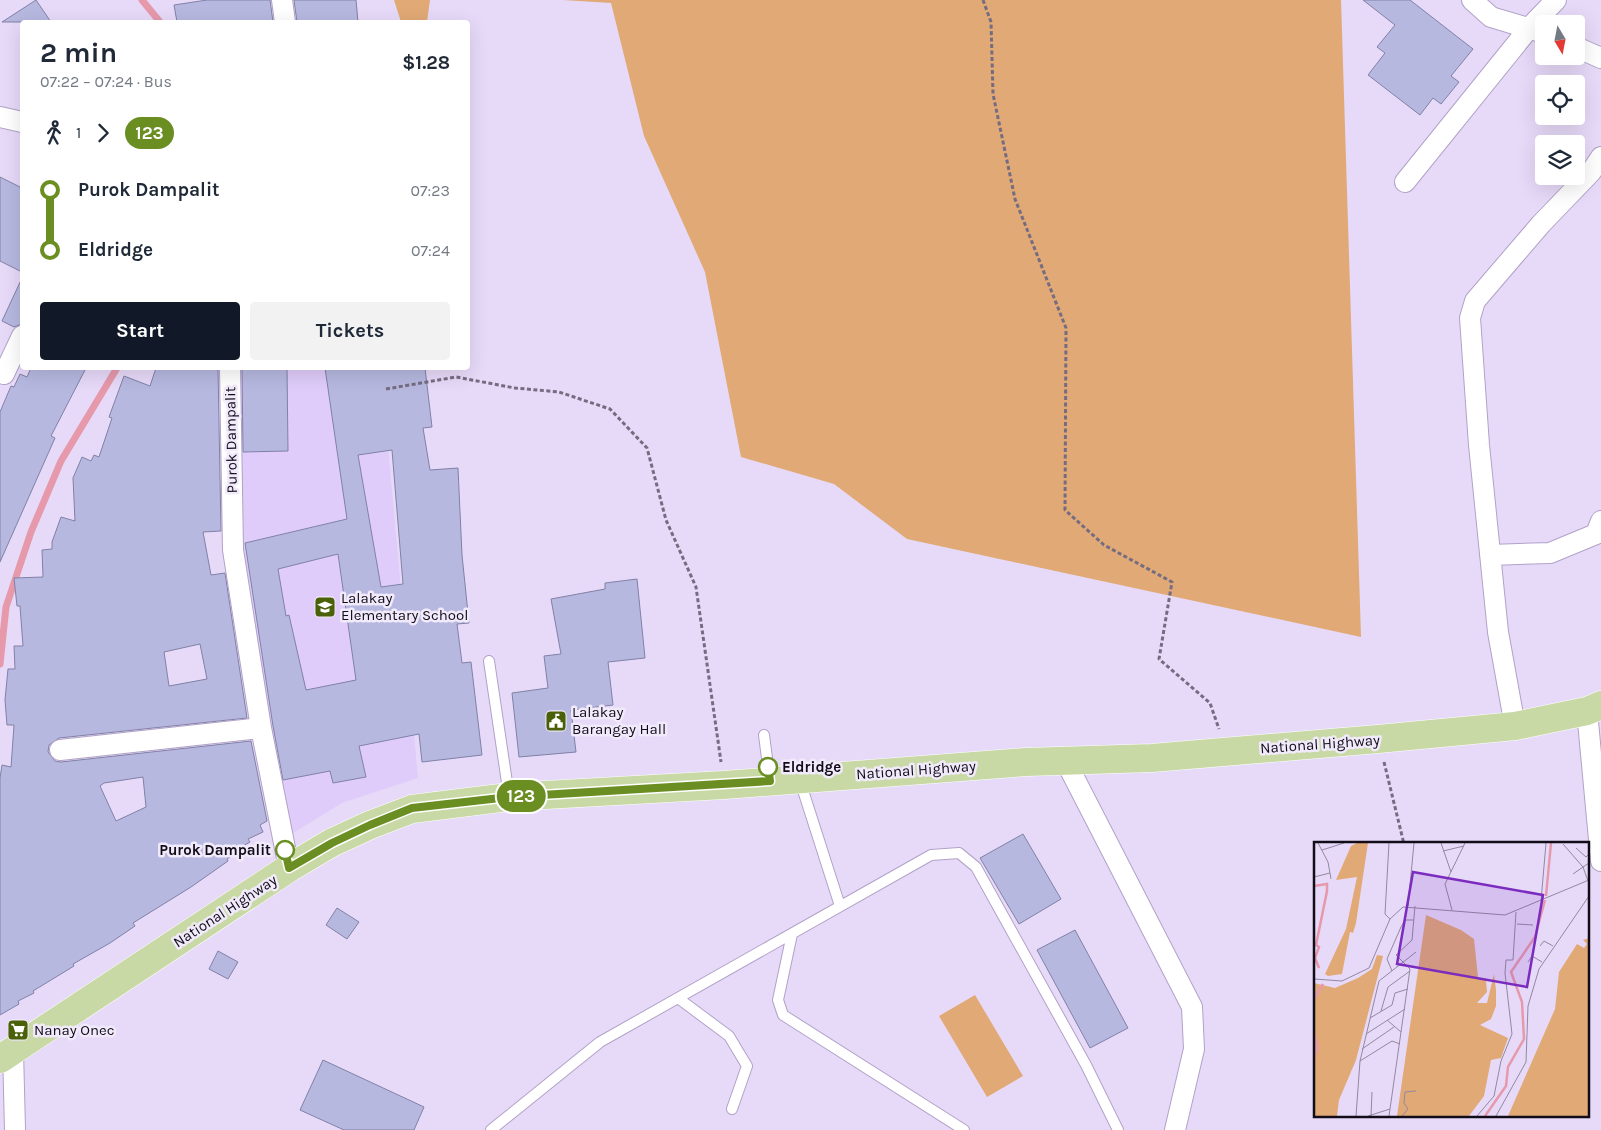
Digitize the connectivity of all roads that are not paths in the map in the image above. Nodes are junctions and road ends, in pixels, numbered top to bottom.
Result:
1 (282, 0) edge
2 (1472, 0) edge
3 (1556, 0) edge
4 (1546, 15) edge
5 (286, 20) edge
6 (1535, 29) edge
7 (1535, 32) edge
8 (1585, 51) edge
9 (1601, 58) edge
10 (0, 117) edge
11 (20, 122) edge
12 (1601, 157) edge
13 (1405, 182) dead end
14 (20, 340) edge
15 (230, 370) edge
16 (0, 372) edge
17 (1601, 521) edge
18 (1490, 555) junction
19 (488, 661) dead end
20 (1594, 708) edge
21 (1515, 726) junction
22 (261, 728) junction
23 (764, 735) dead end
24 (60, 750) dead end
25 (1065, 760) junction
26 (800, 778) junction
27 (770, 781) junction
28 (509, 797) junction
29 (1601, 861) edge
30 (289, 868) junction
31 (840, 906) junction
32 (792, 934) junction
33 (678, 998) junction
34 (6, 1054) edge
35 (732, 1109) dead end
36 (15, 1130) edge
37 (491, 1130) edge
38 (964, 1130) edge
39 (1118, 1130) edge
40 (1175, 1130) edge

1 - 5 street
2 - 6 street
3 - 4 street
7 - 13 street
8 - 9 street
10 - 11 street
12 - 18 street
14 - 16 street
15 - 22 street, Purok Dampalit
17 - 18 street
18 - 21 street
19 - 28 lane
20 - 21 main road, National Highway
20 - 29 street
21 - 25 main road, National Highway
22 - 24 street
22 - 30 street, Purok Dampalit
23 - 27 lane
25 - 26 main road, National Highway
25 - 40 street
26 - 27 main road, National Highway
26 - 31 lane
27 - 28 main road, National Highway
28 - 30 main road, National Highway
30 - 34 main road, National Highway
31 - 32 lane
31 - 39 lane
32 - 33 lane
32 - 38 lane
33 - 35 lane
33 - 37 lane
34 - 36 street

